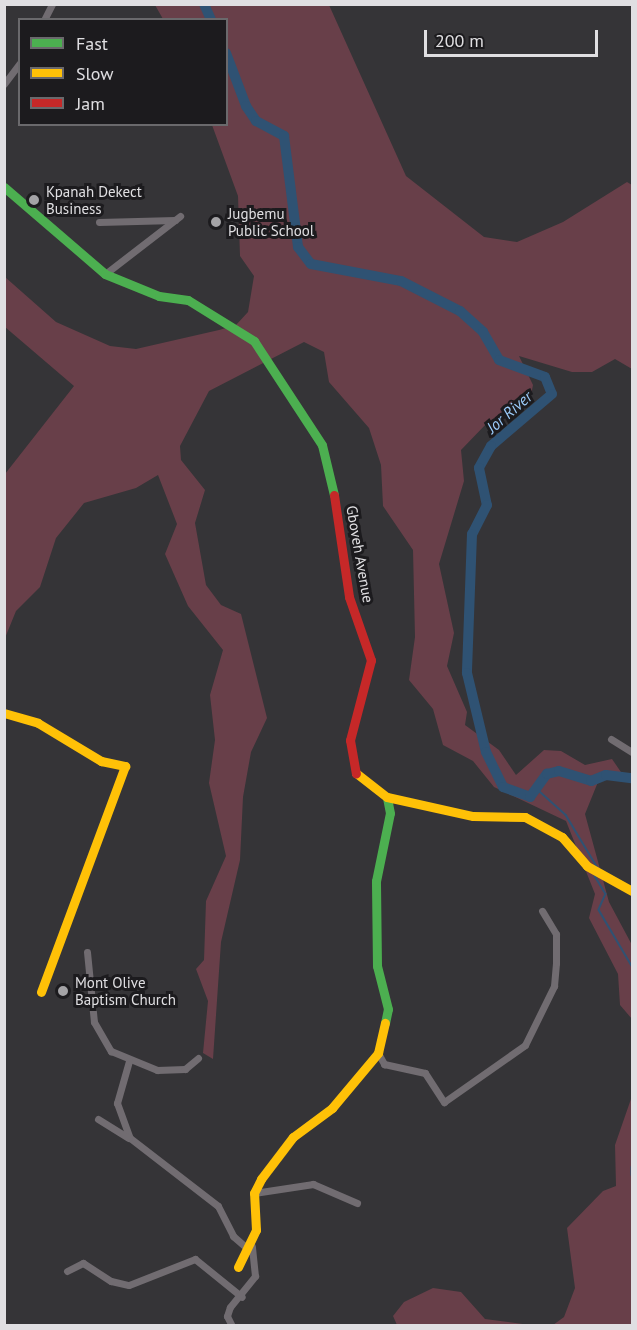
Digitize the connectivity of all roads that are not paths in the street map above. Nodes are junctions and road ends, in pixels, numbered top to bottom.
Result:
1 (52, 4) edge
2 (45, 18) edge
3 (18, 66) edge
4 (4, 84) edge
5 (4, 187) edge
6 (99, 222) dead end
7 (105, 274) junction
8 (4, 713) edge
9 (611, 740) dead end
10 (633, 752) edge
11 (387, 797) junction
12 (633, 891) edge
13 (542, 911) dead end
14 (87, 952) dead end
15 (40, 992) dead end
16 (378, 1053) junction
17 (198, 1058) dead end
18 (129, 1061) junction
19 (98, 1119) dead end
20 (130, 1138) junction
21 (254, 1193) junction
22 (357, 1203) dead end
23 (251, 1247) junction
24 (238, 1267) dead end
25 (67, 1270) dead end
26 (242, 1297) junction
27 (232, 1326) edge

1 - 2 street
3 - 4 street
5 - 7 street, Gboveh Avenue
6 - 7 street
7 - 11 street, Gboveh Avenue
8 - 15 street
9 - 10 street
11 - 12 street, Gboveh Avenue
11 - 16 street
13 - 16 street
14 - 18 street
16 - 21 street
17 - 18 street
18 - 20 street
19 - 20 street
20 - 23 street
21 - 22 street
21 - 23 street
23 - 24 street
23 - 26 street
25 - 26 street
26 - 27 street

